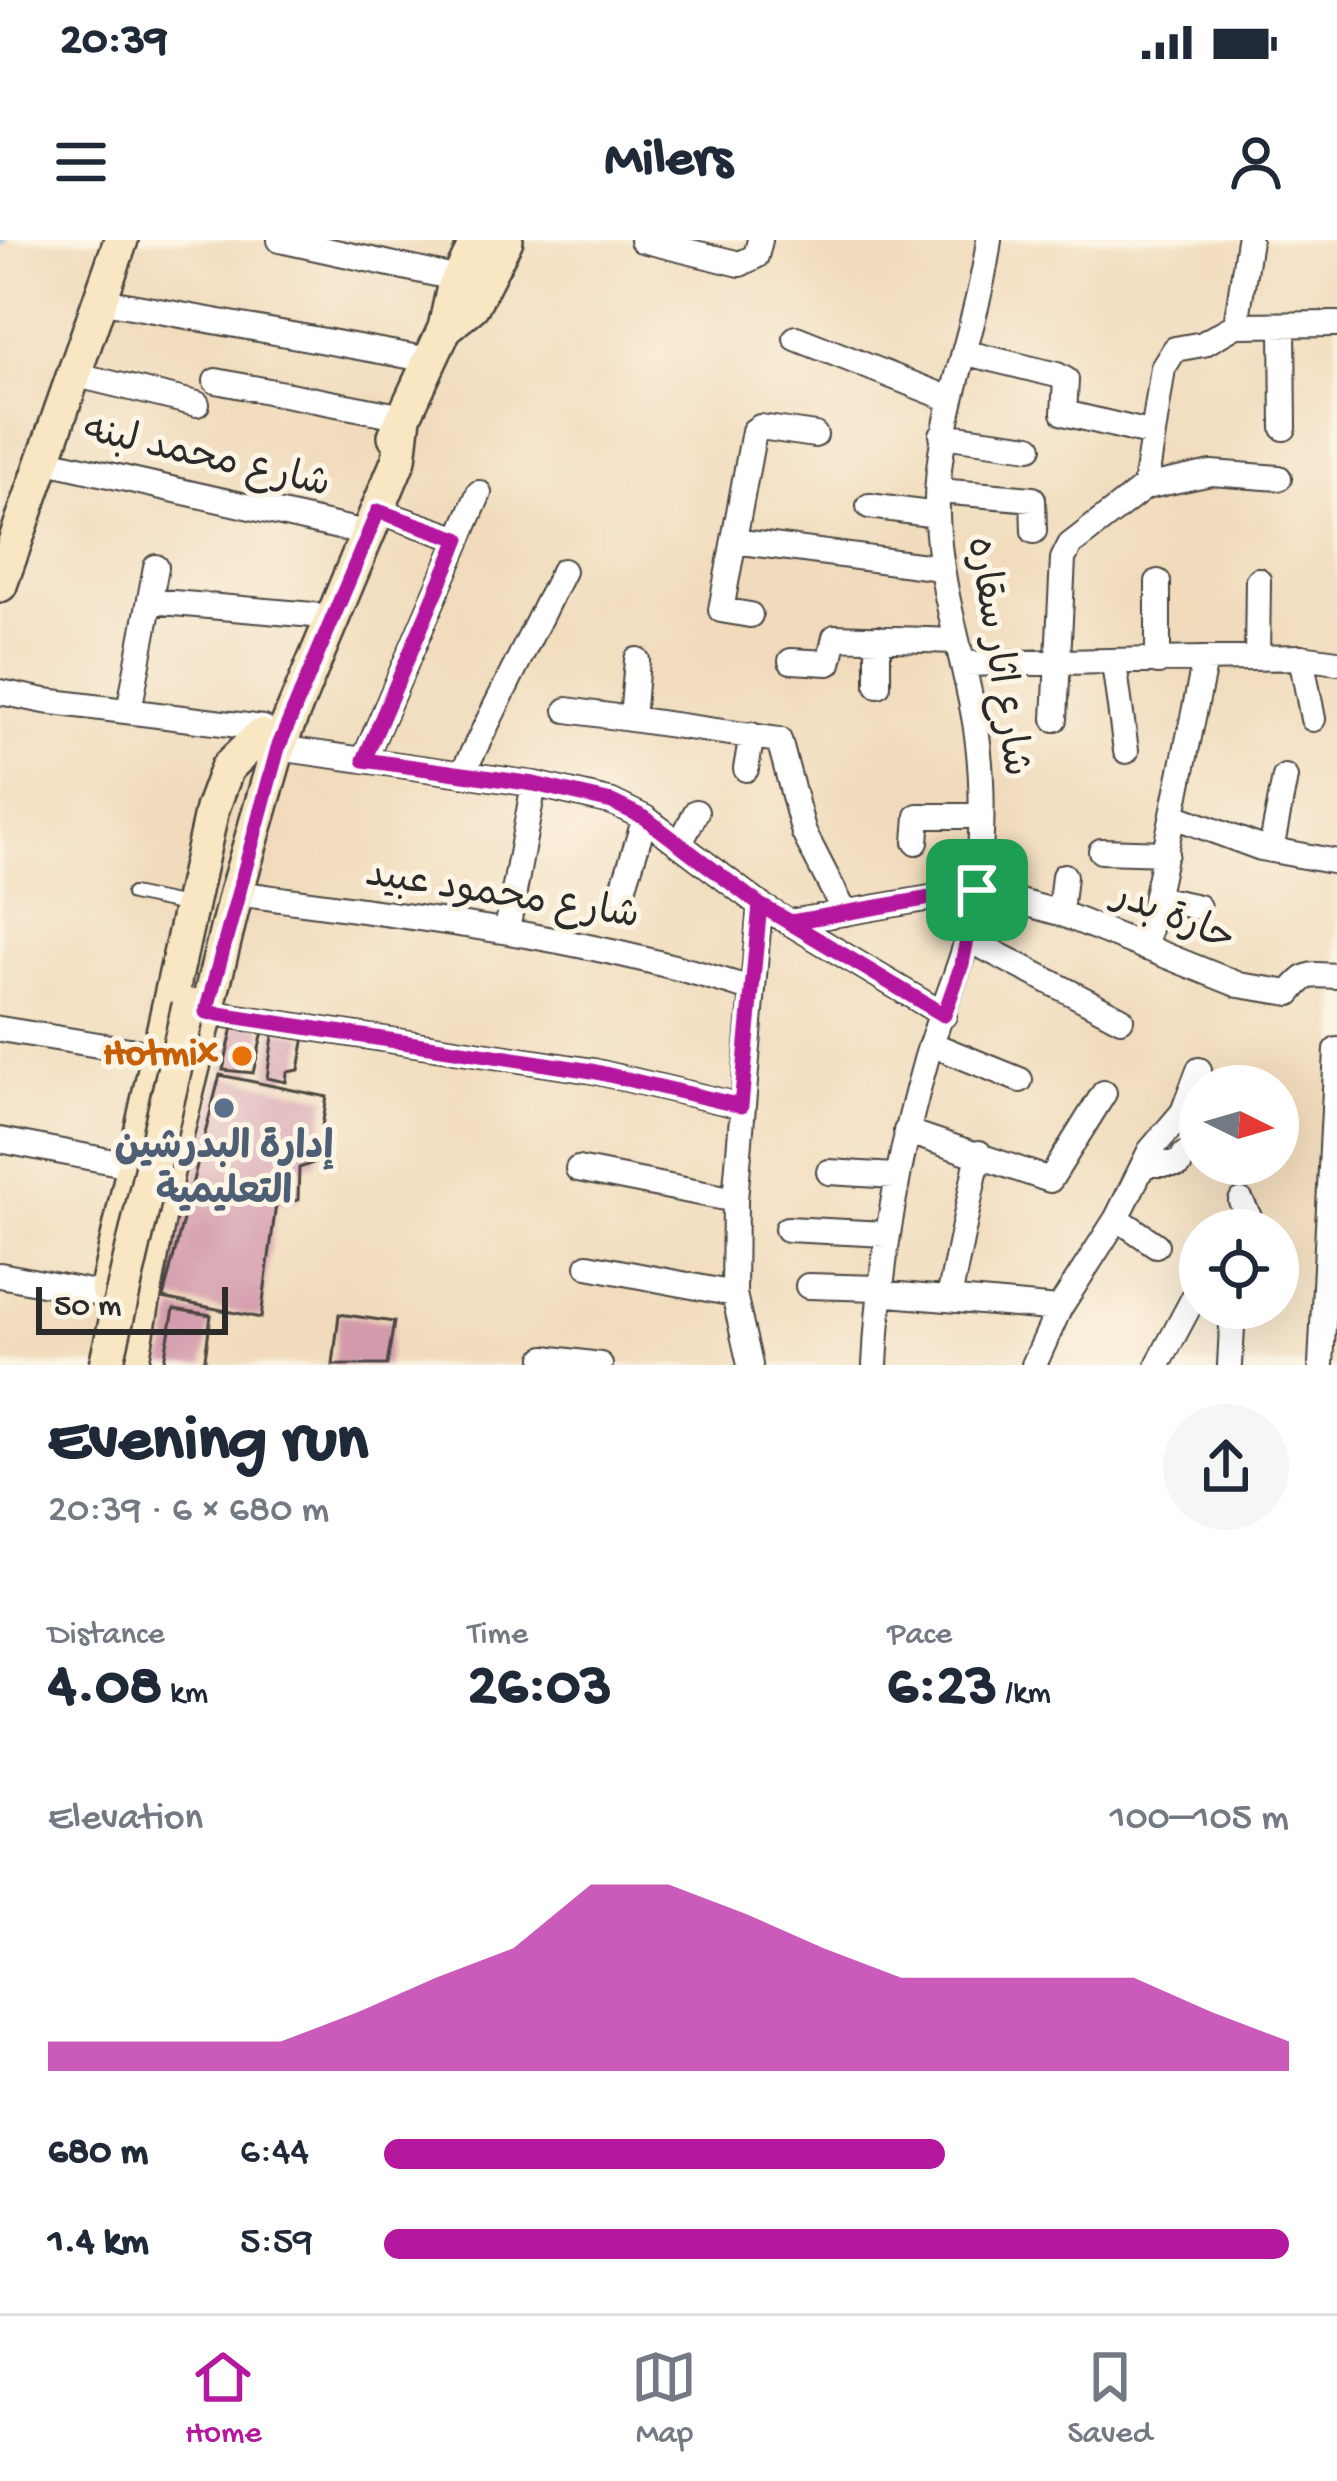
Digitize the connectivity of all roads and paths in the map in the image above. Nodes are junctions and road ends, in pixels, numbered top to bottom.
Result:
1 (121, 240) edge
2 (280, 240) edge
3 (478, 240) edge
4 (506, 240) edge
5 (642, 240) edge
6 (760, 240) edge
7 (989, 240) edge
8 (1249, 240) edge
9 (459, 279) junction
10 (98, 300) junction
11 (1337, 324) edge
12 (1236, 326) junction
13 (1283, 327) junction
14 (446, 328) junction
15 (796, 338) dead end
16 (967, 352) junction
17 (430, 360) junction
18 (73, 374) junction
19 (216, 381) dead end
20 (950, 399) junction
21 (197, 404) dead end
22 (404, 417) junction
23 (1285, 428) dead end
24 (1153, 434) junction
25 (815, 435) dead end
26 (942, 435) junction
27 (1030, 447) dead end
28 (43, 460) junction
29 (1279, 478) dead end
30 (1145, 487) junction
31 (478, 493) dead end
32 (938, 503) junction
33 (869, 506) dead end
34 (365, 520) junction
35 (1034, 531) dead end
36 (459, 539) junction
37 (734, 541) junction
38 (156, 567) dead end
39 (941, 568) junction
40 (563, 571) dead end
41 (1, 577) edge
42 (1258, 580) dead end
43 (1158, 582) dead end
44 (150, 601) junction
45 (314, 615) junction
46 (750, 616) dead end
47 (878, 638) junction
48 (960, 653) junction
49 (1301, 657) junction
50 (1257, 658) junction
51 (637, 660) dead end
52 (1205, 660) junction
53 (791, 661) dead end
54 (1157, 662) junction
55 (1337, 662) edge
56 (1114, 663) junction
57 (1055, 664) junction
58 (878, 685) dead end
59 (0, 692) edge
60 (567, 710) dead end
61 (129, 711) junction
62 (632, 718) junction
63 (1054, 719) dead end
64 (1313, 719) dead end
65 (752, 735) junction
66 (267, 737) junction
67 (1126, 751) dead end
68 (364, 760) junction
69 (746, 769) dead end
70 (462, 774) junction
71 (1285, 776) dead end
72 (534, 784) junction
73 (695, 812) dead end
74 (981, 816) junction
75 (1174, 816) junction
76 (645, 818) junction
77 (916, 842) dead end
78 (680, 844) junction
79 (1271, 850) junction
80 (1101, 851) dead end
81 (1166, 854) junction
82 (1337, 862) edge
83 (1064, 876) dead end
84 (977, 890) junction
85 (236, 892) junction
86 (622, 892) dead end
87 (132, 894) dead end
88 (1156, 898) junction
89 (760, 905) junction
90 (191, 906) junction
91 (1198, 907) dead end
92 (845, 913) junction
93 (1060, 913) junction
94 (791, 922) junction
95 (507, 930) junction
96 (968, 939) junction
97 (1145, 948) junction
98 (1337, 976) edge
99 (752, 990) junction
100 (198, 1009) junction
101 (944, 1015) junction
102 (1121, 1018) dead end
103 (0, 1029) edge
104 (931, 1044) junction
105 (1337, 1049) edge
106 (160, 1055) junction
107 (1020, 1080) dead end
108 (1104, 1093) dead end
109 (741, 1106) junction
110 (1179, 1123) edge
111 (906, 1131) junction
112 (0, 1140) edge
113 (979, 1153) junction
114 (1146, 1163) junction
115 (1179, 1163) edge
116 (151, 1169) junction
117 (578, 1169) dead end
118 (829, 1172) dead end
119 (895, 1176) junction
120 (735, 1200) junction
121 (1241, 1201) dead end
122 (1246, 1209) edge
123 (1333, 1215) edge
124 (1117, 1218) junction
125 (787, 1229) dead end
126 (886, 1234) junction
127 (1156, 1245) dead end
128 (1331, 1264) edge
129 (588, 1266) dead end
130 (0, 1274) edge
131 (808, 1286) dead end
132 (879, 1291) junction
133 (734, 1294) junction
134 (106, 1295) junction
135 (949, 1298) junction
136 (1059, 1309) junction
137 (1179, 1325) edge
138 (1232, 1329) edge
139 (545, 1358) dead end
140 (91, 1365) edge
141 (106, 1365) edge
142 (131, 1365) edge
143 (600, 1365) edge
144 (750, 1365) edge
145 (875, 1365) edge
146 (1034, 1365) edge
147 (1157, 1365) edge
148 (1230, 1365) edge
149 (1321, 1365) edge

1 - 10 street
2 - 9 street
3 - 9 street
4 - 14 street
5 - 6 street
7 - 16 street, شارع اثار سقاره
8 - 12 street
9 - 14 street
10 - 17 street
10 - 18 street
11 - 13 street
12 - 13 street
12 - 24 street
13 - 23 street
14 - 17 street
15 - 20 street
16 - 20 street, شارع اثار سقاره
16 - 24 street
17 - 22 street
18 - 21 street
18 - 28 street
19 - 22 street
20 - 26 street, شارع اثار سقاره
22 - 34 street
24 - 30 street
25 - 37 street
26 - 27 street
26 - 32 street, شارع اثار سقاره
28 - 34 street, شارع محمد لبنه
28 - 41 street
29 - 30 street
30 - 57 street
31 - 36 street
32 - 33 street
32 - 35 street
32 - 39 street, شارع اثار سقاره
34 - 36 street, شارع محمد لبنه
34 - 45 street
34 - 66 street
36 - 68 street
37 - 39 street
37 - 46 street
38 - 44 street
39 - 48 street, شارع اثار سقاره
40 - 70 street
42 - 50 street
43 - 54 street
44 - 45 street
44 - 61 street
45 - 66 street
47 - 48 street
47 - 53 street
47 - 58 street
48 - 57 street
48 - 74 street, شارع اثار سقاره
49 - 50 street
49 - 55 street
49 - 64 street
50 - 52 street
51 - 62 street
52 - 54 street
52 - 75 street
54 - 56 street
56 - 57 street
56 - 67 street
57 - 63 street
59 - 61 street
60 - 62 street
61 - 66 street
62 - 65 street
65 - 69 street
65 - 92 street
66 - 68 street
66 - 85 street
66 - 90 street
66 - 100 street
68 - 70 street
70 - 72 street
71 - 79 street
72 - 76 street
72 - 95 street
73 - 78 street
74 - 77 street
74 - 84 street, شارع اثار سقاره
75 - 79 street
75 - 81 street
76 - 78 street
76 - 86 street
78 - 89 street
79 - 82 street
80 - 81 street
81 - 88 street
83 - 93 street
84 - 92 street
84 - 93 street, حارة بدر
84 - 96 street, شارع اثار سقاره
85 - 95 street, شارع محمود عبيد
85 - 100 street
87 - 90 lane
88 - 91 street
88 - 97 street
89 - 94 street
89 - 99 street
90 - 106 street
92 - 94 street
93 - 97 street, حارة بدر
94 - 101 street
95 - 99 street, شارع محمود عبيد
96 - 101 street, شارع اثار سقاره
96 - 102 street
97 - 98 street, حارة بدر
99 - 109 street
100 - 109 street
100 - 116 street
100 - 141 street, bridge
101 - 104 street, شارع اثار سقاره
103 - 106 street
104 - 107 street
104 - 111 street, شارع اثار سقاره
105 - 123 street
106 - 116 street
108 - 113 street
109 - 120 street
110 - 114 street
111 - 113 street
111 - 119 street, شارع اثار سقاره
112 - 116 street
113 - 135 street
114 - 115 street
114 - 124 street
116 - 134 street
116 - 142 street
117 - 120 street
118 - 119 street
119 - 126 street, شارع اثار سقاره
120 - 133 street
121 - 122 street
123 - 128 street
124 - 127 street
124 - 136 street
125 - 126 street
126 - 132 street, شارع اثار سقاره
128 - 149 street
129 - 133 street
130 - 134 street
131 - 132 street
132 - 135 street
132 - 145 street, شارع اثار سقاره
133 - 144 street
134 - 140 street
135 - 136 street
136 - 146 street
137 - 147 street
138 - 148 street
139 - 143 street

